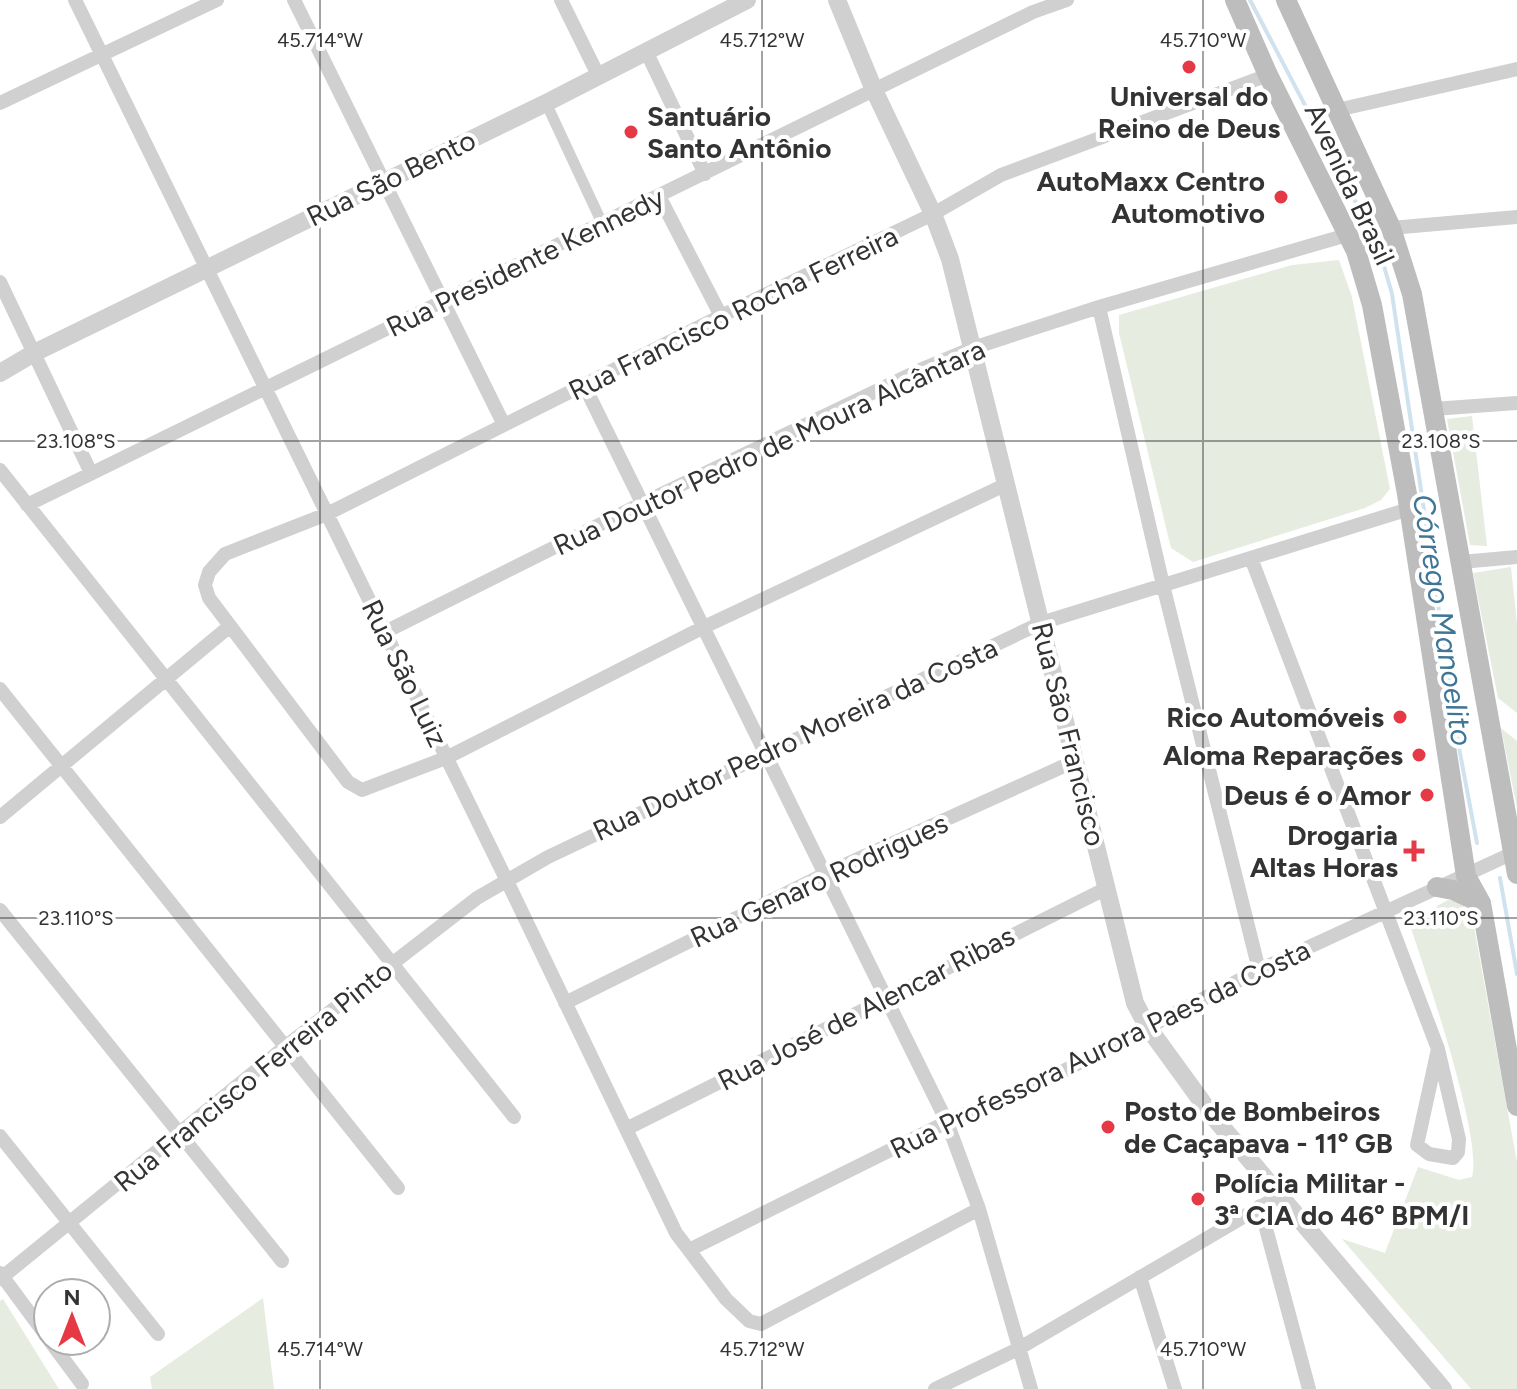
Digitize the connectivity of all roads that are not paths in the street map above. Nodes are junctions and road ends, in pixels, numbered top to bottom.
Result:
1 (75, 0) edge
2 (217, 0) edge
3 (294, 0) edge
4 (561, 0) edge
5 (747, 0) edge
6 (837, 0) edge
7 (1067, 0) edge
8 (1235, 0) edge
9 (1286, 0) edge
10 (646, 51) junction
11 (101, 54) junction
12 (1517, 69) edge
13 (598, 75) junction
14 (1268, 75) junction
15 (874, 90) junction
16 (0, 103) edge
17 (546, 103) junction
18 (1337, 110) junction
19 (705, 174) junction
20 (384, 182) junction
21 (659, 196) junction
22 (933, 214) junction
23 (1517, 217) edge
24 (602, 223) junction
25 (1391, 228) junction
26 (1347, 235) junction
27 (207, 268) junction
28 (0, 282) edge
29 (444, 303) junction
30 (1099, 307) junction
31 (721, 316) junction
32 (973, 348) junction
33 (34, 353) junction
34 (0, 373) edge
35 (584, 385) junction
36 (266, 389) junction
37 (1517, 403) edge
38 (1433, 409) junction
39 (504, 425) junction
40 (0, 470) edge
41 (91, 473) junction
42 (1007, 484) junction
43 (643, 503) junction
44 (27, 505) junction
45 (1409, 509) junction
46 (327, 514) junction
47 (1517, 557) edge
48 (1251, 558) junction
49 (1461, 562) junction
50 (1163, 585) junction
51 (1041, 623) junction
52 (230, 626) junction
53 (704, 627) junction
54 (385, 632) junction
55 (165, 679) junction
56 (0, 689) edge
57 (765, 753) junction
58 (446, 758) junction
59 (1075, 761) junction
60 (61, 766) junction
61 (0, 817) edge
62 (1513, 853) junction
63 (825, 874) junction
64 (1517, 874) edge
65 (1466, 876) junction
66 (507, 881) junction
67 (1437, 887) junction
68 (1107, 888) junction
69 (1481, 903) junction
70 (0, 910) edge
71 (1386, 911) junction
72 (392, 964) junction
73 (1259, 970) junction
74 (886, 998) junction
75 (565, 1003) junction
76 (1147, 1026) junction
77 (286, 1046) junction
78 (1438, 1049) junction
79 (1517, 1106) edge
80 (514, 1117) dead end
81 (947, 1122) junction
82 (626, 1129) junction
83 (179, 1133) junction
84 (0, 1136) edge
85 (398, 1188) dead end
86 (1279, 1196) junction
87 (1260, 1206) junction
88 (979, 1209) junction
89 (69, 1223) junction
90 (689, 1250) junction
91 (282, 1261) dead end
92 (1, 1276) edge
93 (1140, 1277) junction
94 (32, 1317) edge
95 (158, 1334) dead end
96 (1018, 1349) junction
97 (62, 1357) edge
98 (82, 1384) dead end
99 (935, 1389) edge
100 (1031, 1389) edge
101 (1175, 1389) edge
102 (1309, 1389) edge
103 (1443, 1389) edge

1 - 11 street, Rua São Luiz
2 - 11 street
3 - 20 street
4 - 13 street
5 - 10 street, Rua São Bento
6 - 15 street, Rua São Francisco
7 - 15 street, Rua Presidente Kennedy
8 - 14 main road, Avenida Brasil
9 - 18 main road, Avenida Brasil
10 - 13 street, Rua São Bento
10 - 19 street
11 - 16 street
11 - 27 street, Rua São Luiz
12 - 18 street
13 - 17 street, Rua São Bento
14 - 22 street, Rua Francisco Rocha Ferreira
14 - 26 main road, Avenida Brasil
15 - 19 street, Rua Presidente Kennedy
15 - 22 street, Rua São Francisco
17 - 20 street, Rua São Bento
17 - 24 street
18 - 25 main road, Avenida Brasil
19 - 21 street, Rua Presidente Kennedy
20 - 27 street, Rua São Bento
20 - 29 street
21 - 24 street, Rua Presidente Kennedy
21 - 31 street
22 - 31 street, Rua Francisco Rocha Ferreira
22 - 32 street, Rua São Francisco
23 - 25 street
24 - 29 street, Rua Presidente Kennedy
25 - 38 main road, Avenida Brasil
26 - 30 street, Rua Doutor Pedro de Moura Alcântara
26 - 45 main road, Avenida Brasil
27 - 33 street, Rua São Bento
27 - 36 street, Rua São Luiz
28 - 33 street
29 - 36 street, Rua Presidente Kennedy
29 - 39 street
30 - 32 street, Rua Doutor Pedro de Moura Alcântara
30 - 50 street
31 - 35 street, Rua Francisco Rocha Ferreira
32 - 42 street, Rua São Francisco
32 - 43 street, Rua Doutor Pedro de Moura Alcântara
33 - 34 street, Rua São Bento
33 - 41 street
35 - 39 street, Rua Francisco Rocha Ferreira
35 - 43 street
36 - 41 street, Rua Presidente Kennedy
36 - 46 street, Rua São Luiz
37 - 38 street
38 - 49 main road, Avenida Brasil
39 - 46 street, Rua Francisco Rocha Ferreira
40 - 44 street
41 - 44 street, Rua Presidente Kennedy
42 - 51 street, Rua São Francisco
42 - 53 street
43 - 53 street
43 - 54 street, Rua Doutor Pedro de Moura Alcântara
44 - 55 street
45 - 48 street, Rua Doutor Pedro Moreira da Costa
45 - 65 main road, Avenida Brasil
46 - 52 street, Rua Francisco Rocha Ferreira
46 - 54 street, Rua São Luiz
47 - 49 street
48 - 50 street, Rua Doutor Pedro Moreira da Costa
48 - 71 street
49 - 62 main road, Avenida Brasil
50 - 51 street, Rua Doutor Pedro Moreira da Costa
50 - 73 street
51 - 57 street, Rua Doutor Pedro Moreira da Costa
51 - 59 street, Rua São Francisco
52 - 55 street
52 - 58 street
53 - 57 street
53 - 58 street
54 - 58 street, Rua São Luiz
55 - 60 street
55 - 72 street
56 - 60 street
57 - 63 street
57 - 66 street, Rua Doutor Pedro Moreira da Costa
58 - 66 street, Rua São Luiz
59 - 63 street, Rua Genaro Rodrigues
59 - 68 street, Rua São Francisco
60 - 61 street
60 - 77 street
62 - 64 main road, Avenida Brasil
62 - 65 street, Rua Professora Aurora Paes da Costa
63 - 74 street
63 - 75 street, Rua Genaro Rodrigues
65 - 67 street, Rua Professora Aurora Paes da Costa
65 - 69 main road, Avenida Brasil
66 - 72 street, Rua Francisco Ferreira Pinto
66 - 75 street, Rua São Luiz
67 - 69 main road
67 - 71 street, Rua Professora Aurora Paes da Costa
68 - 74 street, Rua José de Alencar Ribas
68 - 76 street, Rua São Francisco
69 - 79 main road, Avenida Brasil
70 - 83 street
71 - 73 street, Rua Professora Aurora Paes da Costa
71 - 78 street
72 - 77 street, Rua Francisco Ferreira Pinto
72 - 80 street
73 - 76 street, Rua Professora Aurora Paes da Costa
74 - 81 street
74 - 82 street, Rua José de Alencar Ribas
75 - 82 street, Rua São Luiz
76 - 81 street, Rua Professora Aurora Paes da Costa
76 - 86 street, Rua São Francisco
77 - 83 street, Rua Francisco Ferreira Pinto
77 - 85 street
78 - 78 street
81 - 88 street
81 - 90 street, Rua Professora Aurora Paes da Costa
82 - 90 street, Rua São Luiz
83 - 89 street, Rua Francisco Ferreira Pinto
83 - 91 street
84 - 89 street
86 - 87 street
86 - 103 street, Rua São Francisco
87 - 93 street
87 - 102 street
88 - 90 street, Rua São Luiz
88 - 96 street
89 - 92 street, Rua Francisco Ferreira Pinto
89 - 95 street
92 - 94 street
93 - 96 street
93 - 101 street
96 - 99 street
96 - 100 street
97 - 98 street

